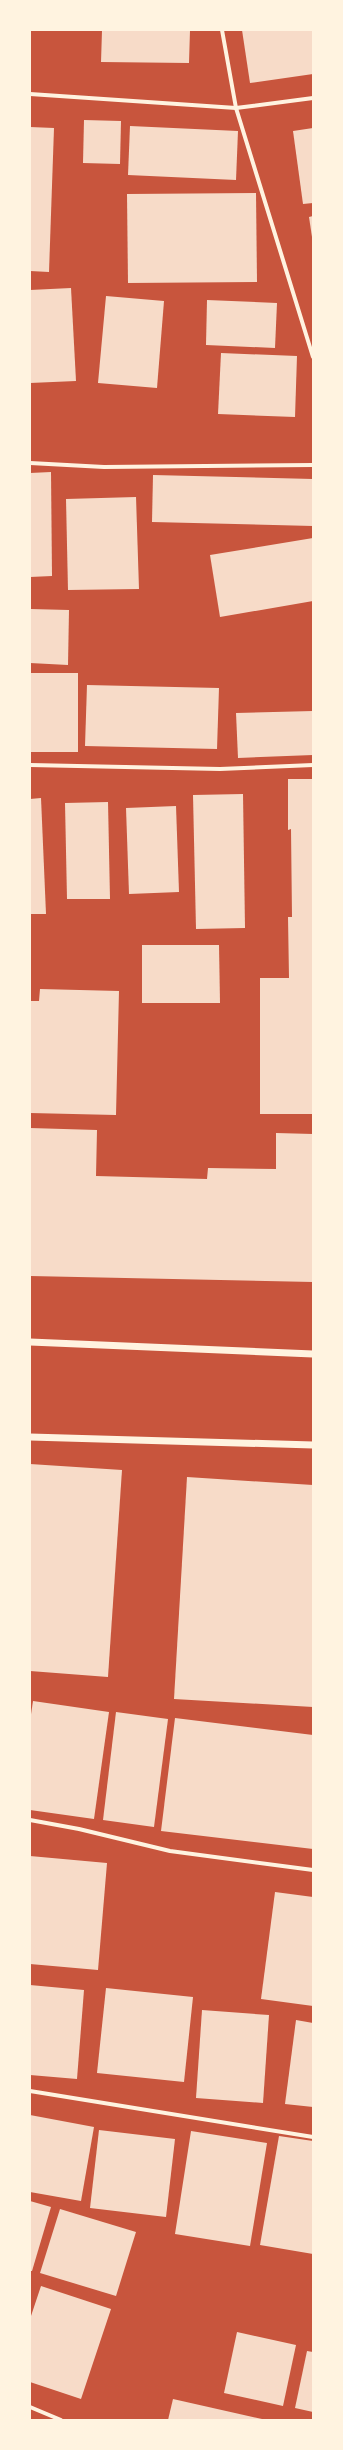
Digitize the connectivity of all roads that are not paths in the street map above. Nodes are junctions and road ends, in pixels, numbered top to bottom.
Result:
1 (222, 30) edge
2 (30, 94) edge
3 (313, 98) edge
4 (236, 108) junction
5 (313, 357) edge
6 (30, 463) edge
7 (313, 465) edge
8 (30, 765) edge
9 (313, 765) edge
10 (30, 1342) edge
11 (313, 1354) edge
12 (30, 1437) edge
13 (313, 1445) edge
14 (30, 1820) edge
15 (313, 1870) edge
16 (30, 2091) edge
17 (313, 2137) edge
18 (30, 2407) edge
19 (61, 2420) edge

1 - 4 street
2 - 4 street
3 - 4 street
4 - 5 street
6 - 7 street
8 - 9 street
10 - 11 street
12 - 13 street
14 - 15 street
16 - 17 street
18 - 19 street

